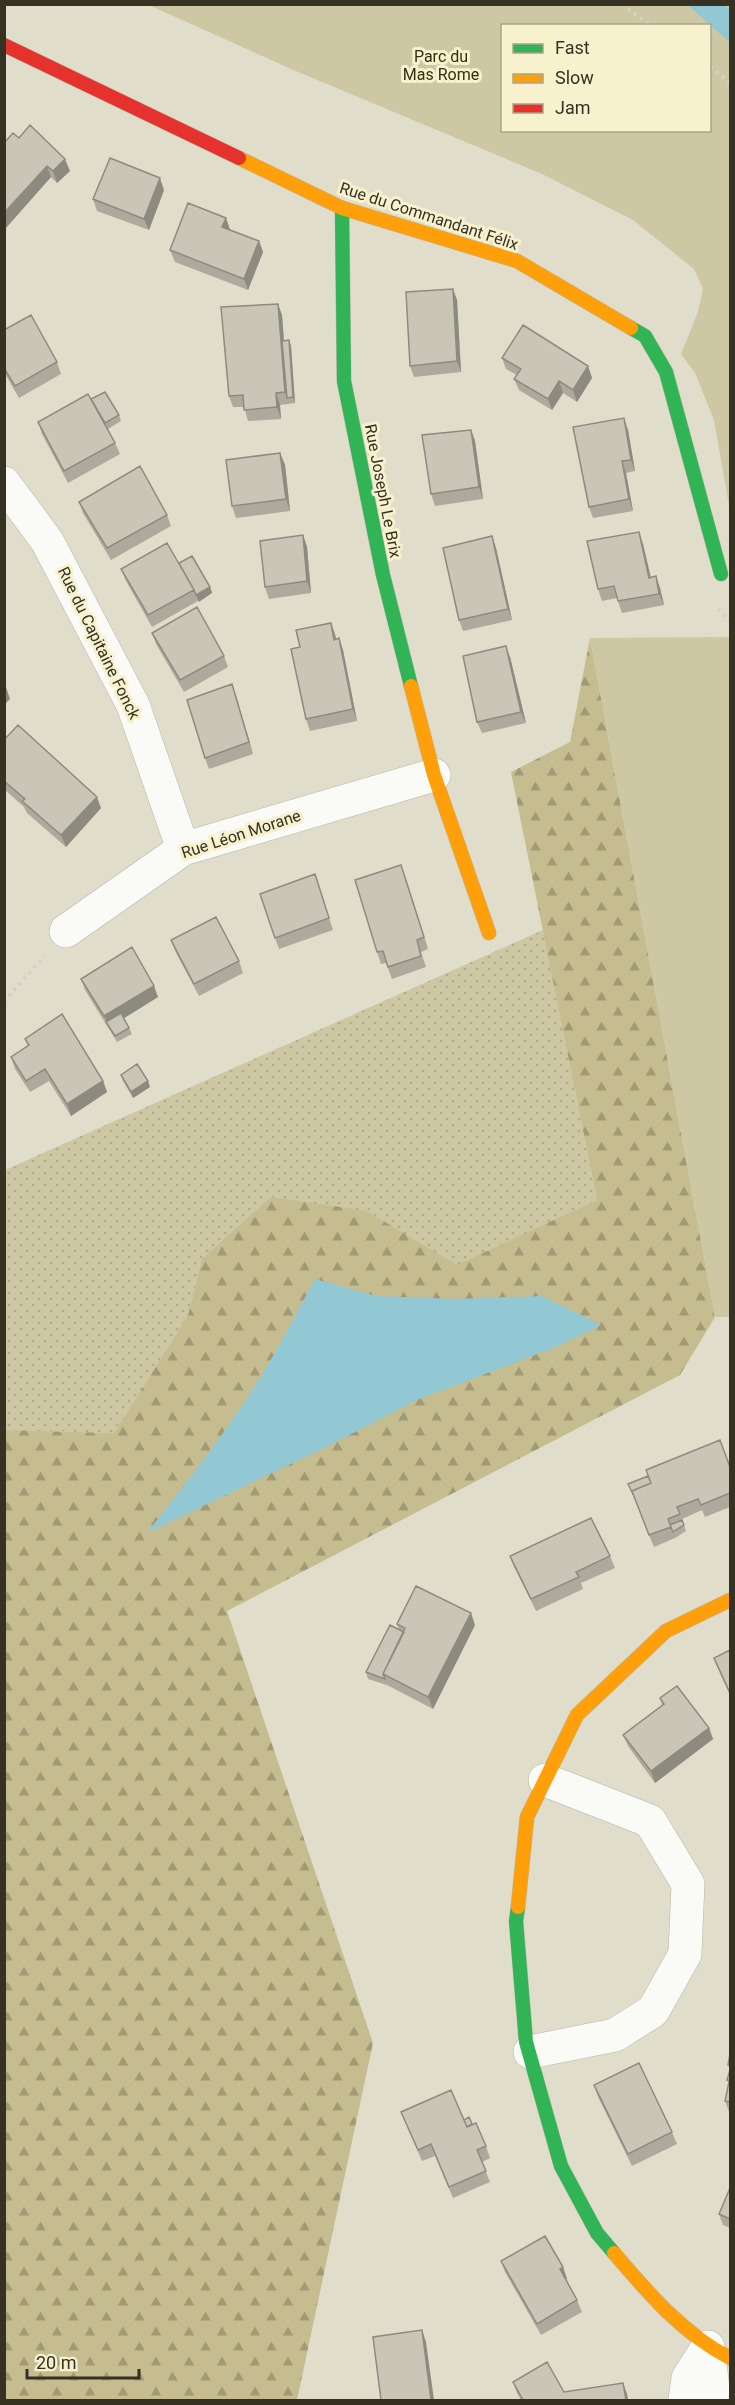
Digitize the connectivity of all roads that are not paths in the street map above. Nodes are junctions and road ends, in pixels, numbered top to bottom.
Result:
1 (6, 48) edge
2 (342, 208) junction
3 (4, 483) edge
4 (721, 574) dead end
5 (434, 776) junction
6 (183, 849) junction
7 (66, 931) road end
8 (489, 933) dead end
9 (730, 1600) edge
10 (545, 1780) junction
11 (530, 2052) junction
12 (719, 2352) edge
13 (685, 2400) edge
14 (712, 2400) edge

1 - 2 street, Rue du Commandant Félix
2 - 4 street, Rue du Commandant Félix
2 - 5 street, Rue Joseph Le Brix
3 - 6 street, Rue du Capitaine Fonck
5 - 6 street, Rue Léon Morane
5 - 8 street, Rue Joseph Le Brix
6 - 7 street, Rue Léon Morane
9 - 10 street
10 - 11 street
10 - 11 street
11 - 12 street
12 - 13 street
12 - 14 street

